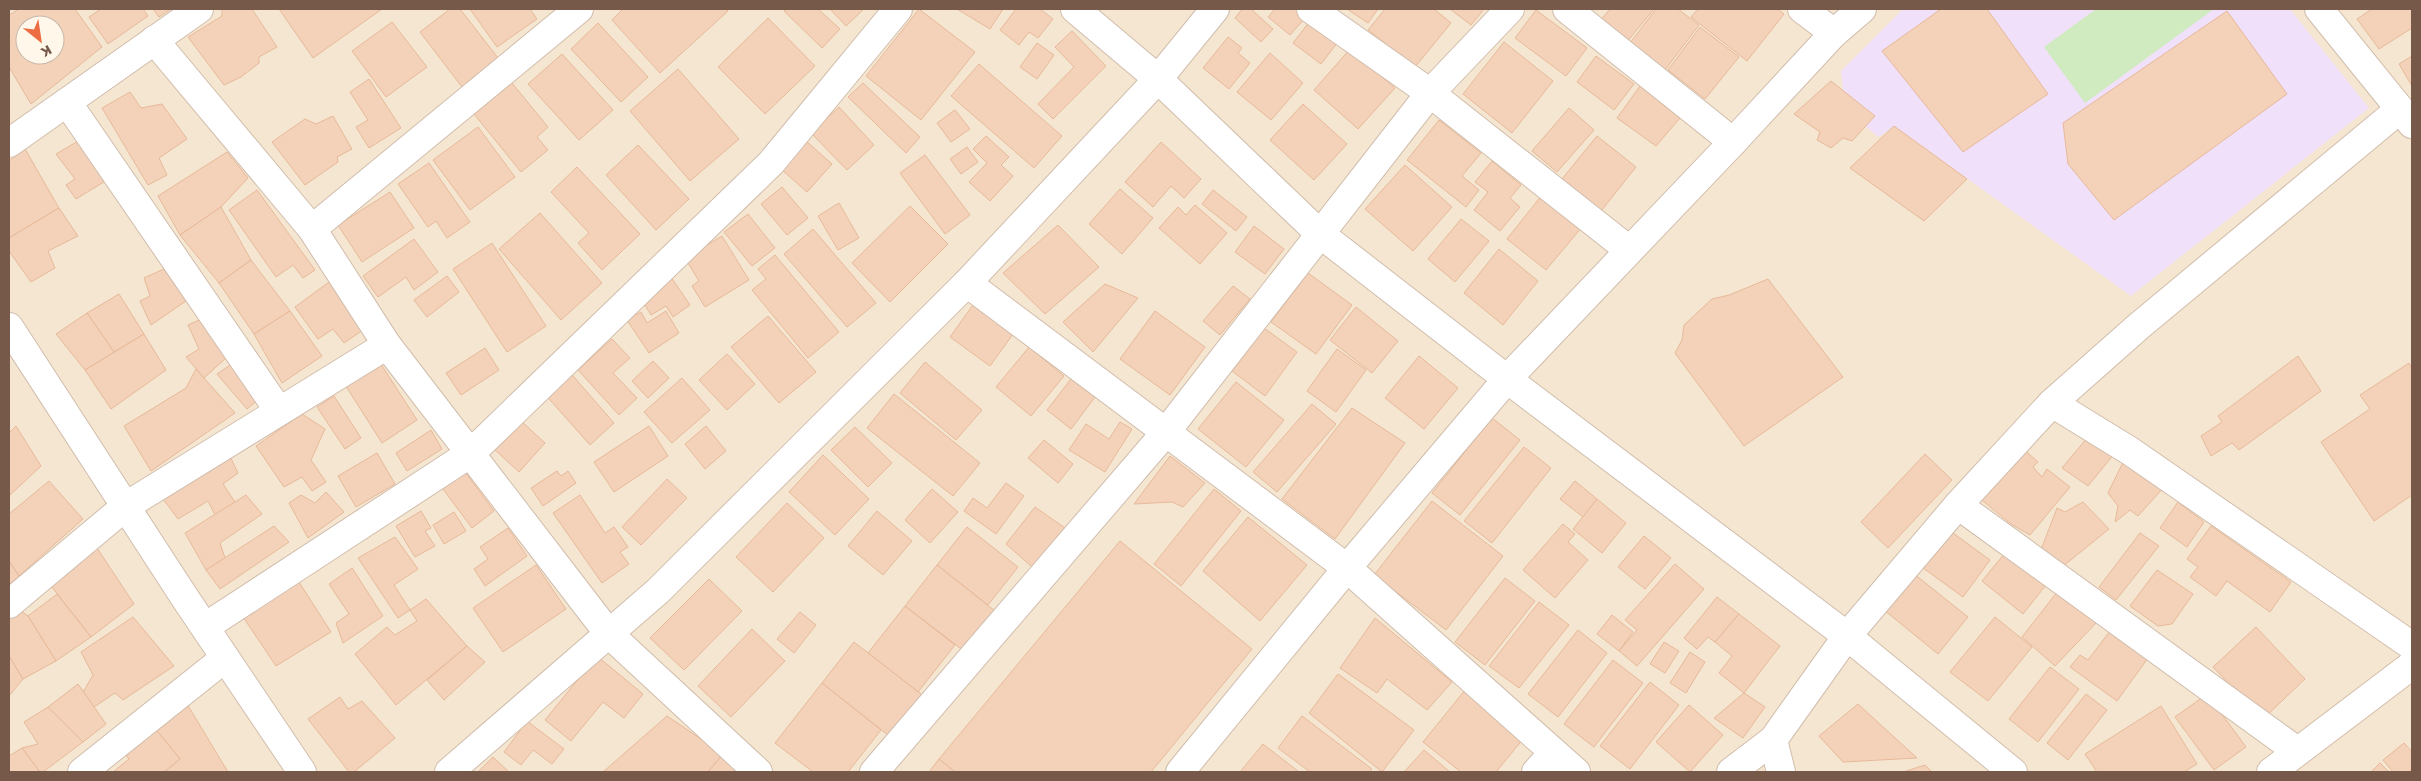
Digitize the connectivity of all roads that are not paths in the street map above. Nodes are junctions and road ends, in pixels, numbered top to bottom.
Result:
1 (199, 9) edge
2 (579, 9) edge
3 (898, 9) edge
4 (1075, 9) edge
5 (1215, 9) edge
6 (1311, 9) edge
7 (1510, 9) edge
8 (1567, 9) edge
9 (1802, 9) edge
10 (1862, 9) edge
11 (2319, 9) edge
12 (1834, 33) junction
13 (154, 40) junction
14 (1158, 79) junction
15 (1430, 93) junction
16 (67, 102) junction
17 (2406, 116) edge
18 (1732, 142) junction
19 (9, 143) edge
20 (312, 230) junction
21 (1319, 233) junction
22 (1629, 250) junction
23 (967, 283) junction
24 (9, 327) edge
25 (387, 345) junction
26 (1507, 379) junction
27 (2052, 403) junction
28 (279, 412) junction
29 (1166, 432) junction
30 (470, 453) junction
31 (126, 506) junction
32 (1958, 506) junction
33 (1348, 568) junction
34 (9, 604) edge
35 (205, 627) junction
36 (609, 634) junction
37 (1847, 636) junction
38 (225, 658) junction
39 (2410, 666) edge
40 (1773, 740) junction
41 (2297, 751) junction
42 (1544, 763) edge
43 (82, 772) edge
44 (302, 772) edge
45 (449, 772) edge
46 (758, 772) edge
47 (874, 772) edge
48 (1180, 772) edge
49 (1576, 772) edge
50 (1731, 772) edge
51 (1781, 772) edge
52 (2013, 772) edge
53 (2271, 772) edge

1 - 13 street
2 - 20 street
3 - 30 street
4 - 14 street
5 - 14 street
6 - 15 street
7 - 15 street
8 - 18 street
9 - 12 street
10 - 12 street
11 - 17 street
12 - 18 street
13 - 16 street
13 - 20 street
14 - 21 street
14 - 23 street
15 - 21 street
15 - 22 street
16 - 19 street
16 - 28 street
17 - 27 street
18 - 22 street
20 - 25 street
21 - 26 street
21 - 29 street
22 - 26 street
23 - 29 street
23 - 36 street
24 - 31 street
25 - 28 street
25 - 30 street
26 - 33 street
26 - 37 street
27 - 32 street
27 - 39 street
28 - 31 street
29 - 33 street
29 - 47 street
30 - 35 street
30 - 36 street
31 - 34 street
31 - 35 street
32 - 37 street
32 - 41 street
33 - 42 street
33 - 48 street
35 - 38 street
36 - 45 street
36 - 46 street
37 - 40 street
37 - 52 street
38 - 43 street
38 - 44 street
39 - 41 street
40 - 50 street
40 - 51 street
41 - 53 street
42 - 49 street

